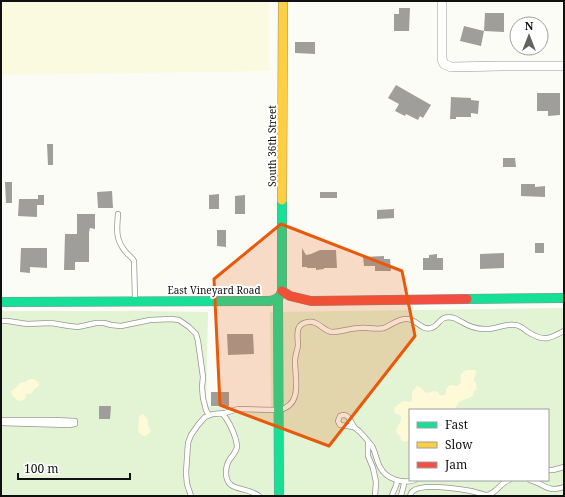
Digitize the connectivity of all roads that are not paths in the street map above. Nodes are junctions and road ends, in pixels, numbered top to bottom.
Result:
1 (283, 1) edge
2 (442, 1) edge
3 (564, 66) edge
4 (118, 214) dead end
5 (280, 294) junction
6 (564, 298) edge
7 (135, 300) junction
8 (1, 302) edge
9 (1, 321) edge
10 (564, 331) edge
11 (279, 410) junction
12 (222, 413) junction
13 (209, 415) junction
14 (1, 420) edge
15 (1, 424) edge
16 (354, 427) dead end
17 (366, 439) junction
18 (564, 467) edge
19 (549, 470) edge
20 (397, 480) junction
21 (410, 481) edge
22 (504, 481) edge
23 (534, 481) edge
24 (404, 482) junction
25 (564, 487) edge
26 (191, 496) edge
27 (259, 496) edge
28 (279, 496) edge
29 (375, 496) edge
30 (392, 496) edge
31 (401, 496) edge
32 (410, 496) edge

1 - 5 street, South 36th Street
2 - 3 street
4 - 7 lane
5 - 6 street, East Vineyard Road
5 - 7 street, East Vineyard Road
5 - 11 street, South 36th Street
7 - 8 street, East Vineyard Road
9 - 13 lane
10 - 11 lane
11 - 12 lane
11 - 28 street, South 36th Street
12 - 13 lane
12 - 27 lane
13 - 26 lane
14 - 15 lane
16 - 17 lane
17 - 20 lane
17 - 29 lane
18 - 19 lane
20 - 24 lane
20 - 30 lane
21 - 24 lane
22 - 32 lane
23 - 25 lane
24 - 31 lane

